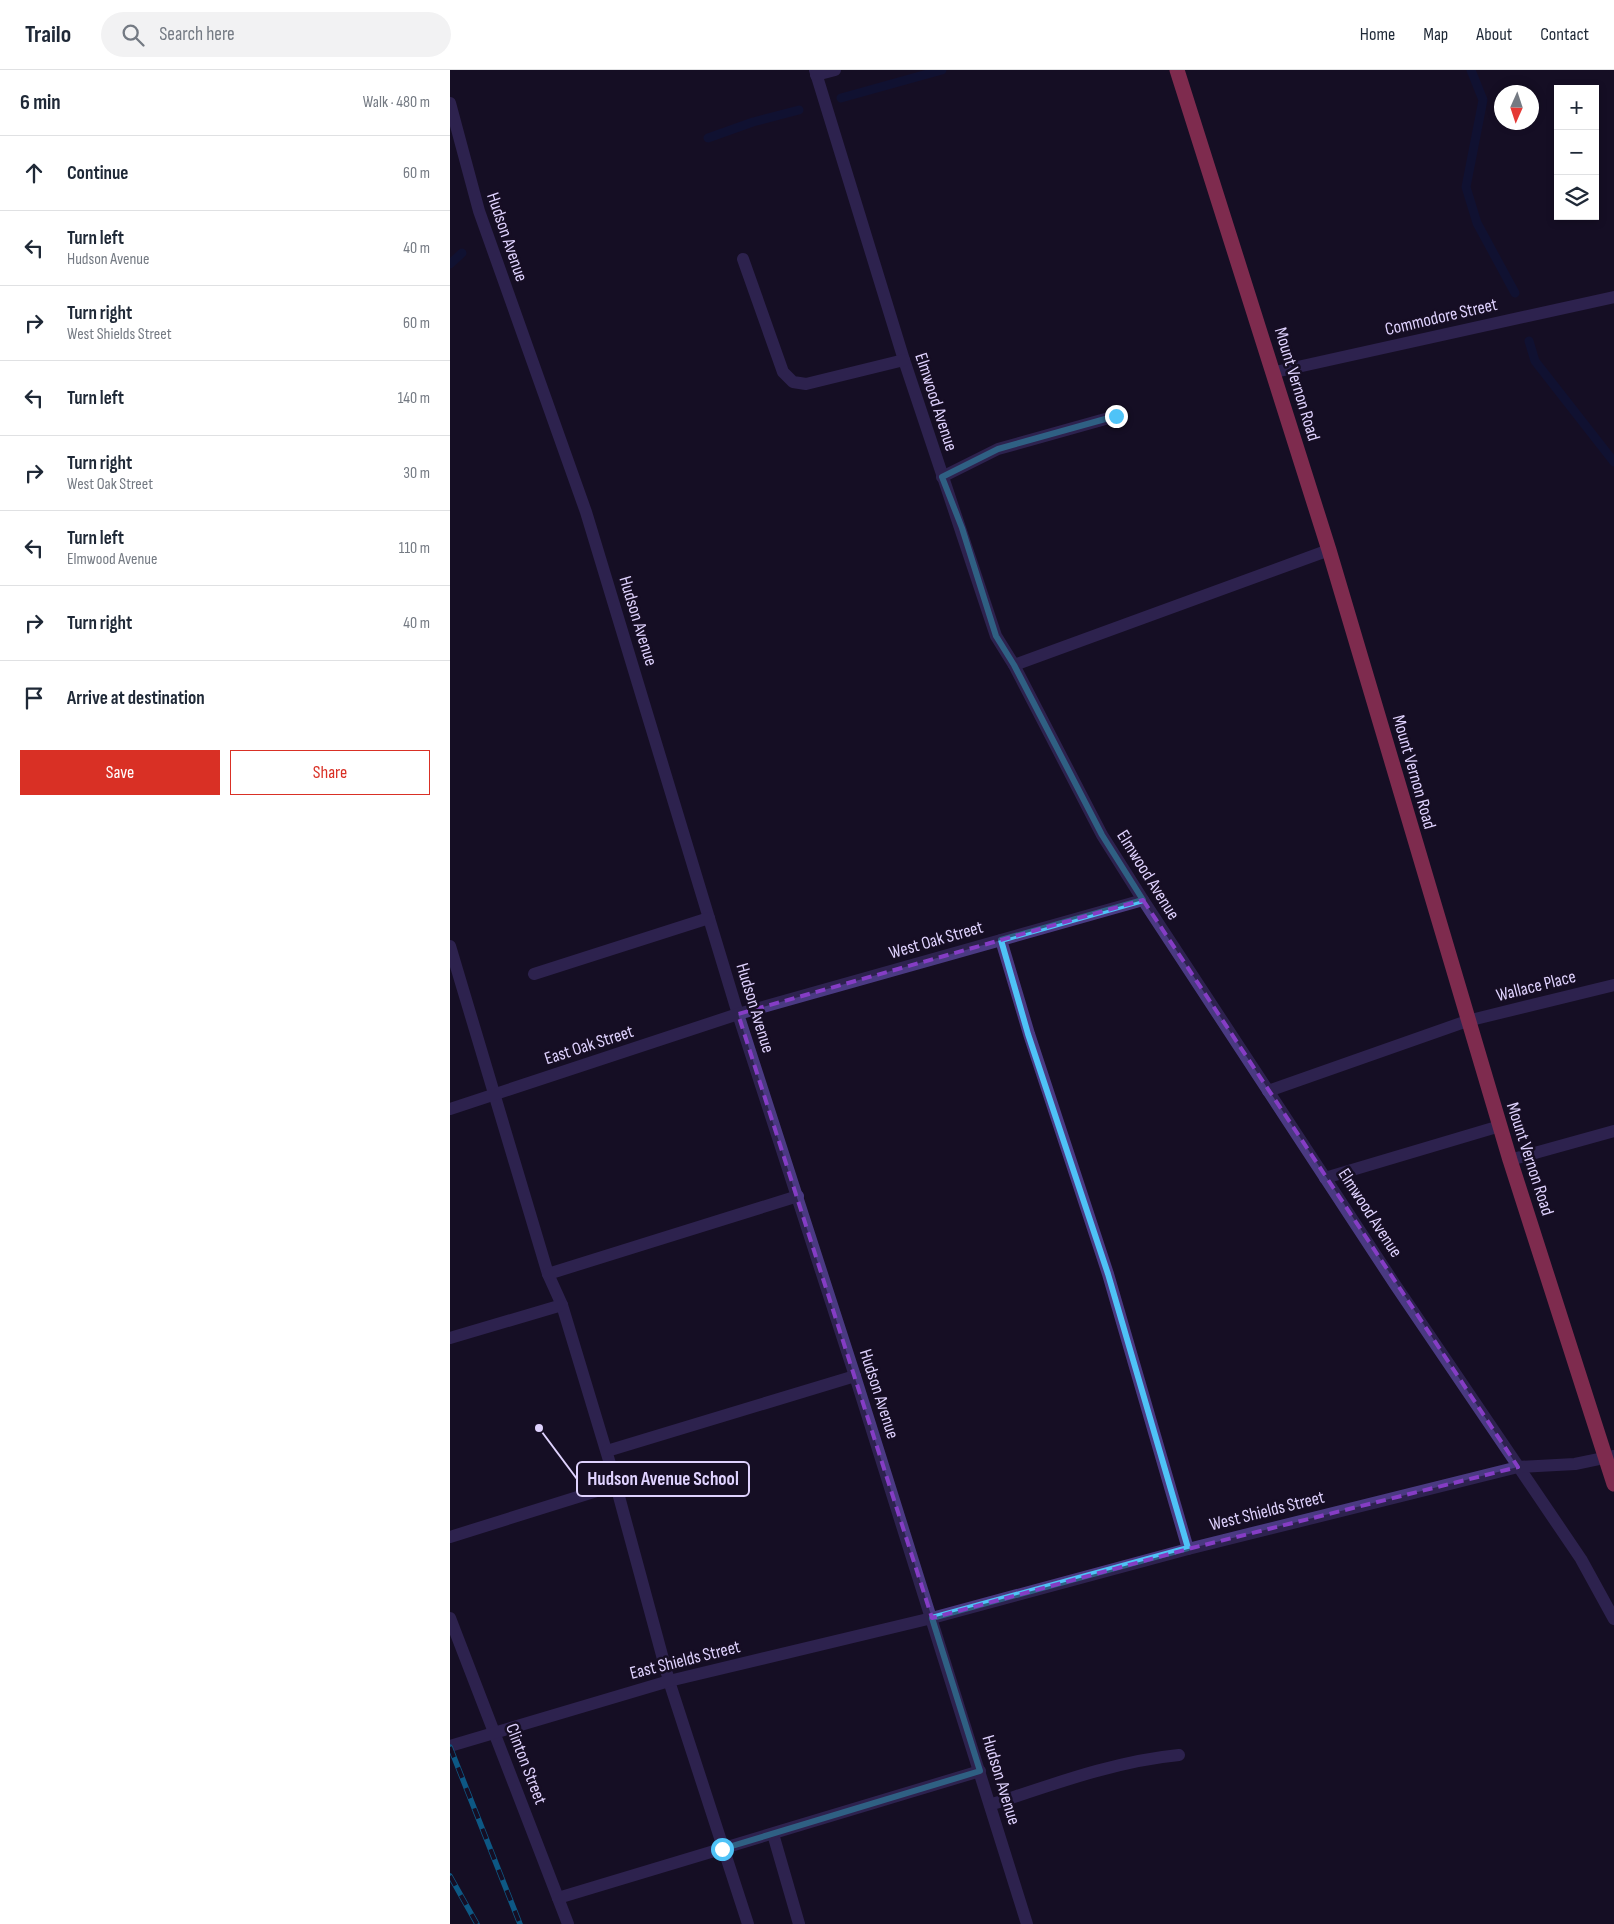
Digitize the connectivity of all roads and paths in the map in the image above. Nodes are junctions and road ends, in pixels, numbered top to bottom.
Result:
1 (835, 70) edge
2 (1177, 70) edge
3 (815, 72) edge
4 (450, 103) edge
5 (743, 260) dead end
6 (1614, 297) edge
7 (904, 360) junction
8 (1275, 372) junction
9 (1116, 416) dead end
10 (942, 477) junction
11 (1330, 550) junction
12 (1014, 665) junction
13 (1143, 900) junction
14 (709, 918) junction
15 (1001, 940) junction
16 (450, 946) edge
17 (534, 974) dead end
18 (1614, 984) edge
19 (738, 1014) junction
20 (1467, 1021) junction
21 (1268, 1091) junction
22 (493, 1094) junction
23 (450, 1109) edge
24 (1500, 1126) junction
25 (1614, 1131) edge
26 (1510, 1160) junction
27 (1325, 1178) junction
28 (798, 1196) junction
29 (548, 1274) junction
30 (562, 1305) junction
31 (450, 1338) edge
32 (855, 1376) junction
33 (607, 1452) junction
34 (1610, 1457) edge
35 (1518, 1467) junction
36 (1614, 1484) edge
37 (616, 1485) junction
38 (450, 1537) edge
39 (1188, 1548) junction
40 (450, 1618) edge
41 (932, 1618) junction
42 (1614, 1619) edge
43 (669, 1681) junction
44 (494, 1731) junction
45 (450, 1746) edge
46 (1178, 1755) dead end
47 (980, 1771) junction
48 (990, 1805) junction
49 (772, 1834) junction
50 (722, 1849) junction
51 (558, 1898) junction
52 (568, 1924) edge
53 (748, 1924) edge
54 (799, 1924) edge
55 (1027, 1924) edge

1 - 3 street
2 - 8 highway, Mount Vernon Road
3 - 7 street, Elmwood Avenue
4 - 14 street, Hudson Avenue
5 - 7 street
6 - 8 street, Commodore Street
7 - 10 street, Elmwood Avenue
8 - 11 highway, Mount Vernon Road
9 - 10 street
10 - 12 street, Elmwood Avenue
11 - 12 street
11 - 20 highway, Mount Vernon Road
12 - 13 street, Elmwood Avenue
13 - 15 street, West Oak Street
13 - 21 street, Elmwood Avenue
14 - 17 street
14 - 19 street, Hudson Avenue
15 - 19 street, West Oak Street
15 - 39 street
16 - 22 street
18 - 20 street, Wallace Place
19 - 22 street, East Oak Street
19 - 28 street, Hudson Avenue
20 - 21 street, Wallace Place
20 - 24 highway, Mount Vernon Road
21 - 27 street, Elmwood Avenue
22 - 23 street, East Oak Street
22 - 29 street
24 - 26 highway, Mount Vernon Road
24 - 27 street
25 - 26 street
26 - 34 highway, Mount Vernon Road
27 - 35 street, Elmwood Avenue
28 - 29 street
28 - 32 street, Hudson Avenue
29 - 30 street
30 - 31 street
30 - 33 street
32 - 33 street
32 - 41 street, Hudson Avenue
33 - 37 street
34 - 35 street, West Shields Street
34 - 36 highway, Mount Vernon Road
35 - 39 street, West Shields Street
35 - 42 street, Elmwood Avenue
37 - 38 street
37 - 43 street
39 - 41 street, West Shields Street
40 - 44 street, Clinton Street
41 - 43 street, East Shields Street
41 - 47 street, Hudson Avenue
43 - 44 street, East Shields Street
43 - 50 street
44 - 45 street, East Shields Street
44 - 51 street, Clinton Street
46 - 48 street
47 - 48 street, Hudson Avenue
47 - 49 street
48 - 55 street, Hudson Avenue
49 - 50 street
49 - 54 street
50 - 51 street
50 - 53 street
51 - 52 street, Clinton Street

